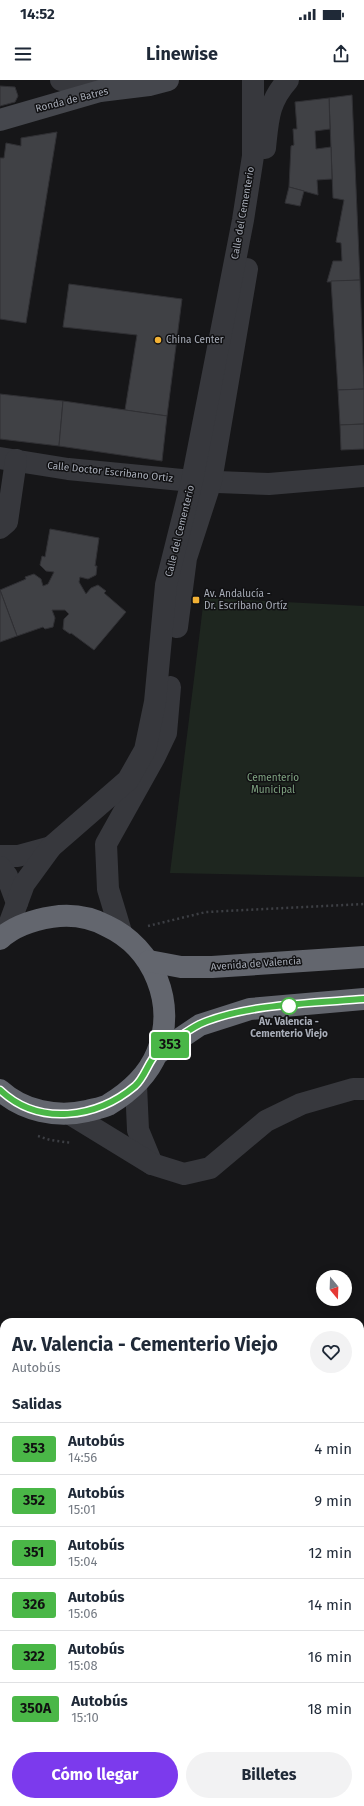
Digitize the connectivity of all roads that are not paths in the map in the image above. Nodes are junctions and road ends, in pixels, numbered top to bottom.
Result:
1 (61, 80) edge
2 (168, 80) edge
3 (254, 80) edge
4 (288, 80) edge
5 (100, 91) junction
6 (0, 120) edge
7 (8, 459) edge
8 (364, 476) edge
9 (202, 481) junction
10 (0, 528) edge
11 (50, 847) junction
12 (0, 856) edge
13 (0, 867) edge
14 (17, 903) junction
15 (121, 932) junction
16 (3, 936) edge
17 (364, 957) edge
18 (149, 961) junction
19 (364, 999) edge
20 (157, 1054) junction
21 (136, 1085) junction
22 (364, 1089) edge
23 (0, 1090) edge
24 (72, 1115) junction
25 (152, 1164) junction

1 - 5 street
2 - 5 street, Ronda de Batres
3 - 9 street, Calle del Cementerio
4 - 9 street, Calle del Cementerio
5 - 6 street, Ronda de Batres
7 - 9 street, Calle Doctor Escribano Ortiz
7 - 10 street
8 - 9 street, Calle Doctor Escribano Ortiz
9 - 11 street, Calle del Cementerio
9 - 15 street, Calle del Cementerio
11 - 12 street
11 - 14 street, Calle del Cementerio
13 - 14 street
14 - 16 street, Calle del Cementerio
15 - 16 highway
15 - 18 highway
17 - 18 highway, Avenida de Valencia
18 - 20 highway
19 - 20 highway
20 - 21 highway
21 - 24 highway
21 - 25 street
22 - 25 street
23 - 24 highway
24 - 25 street

